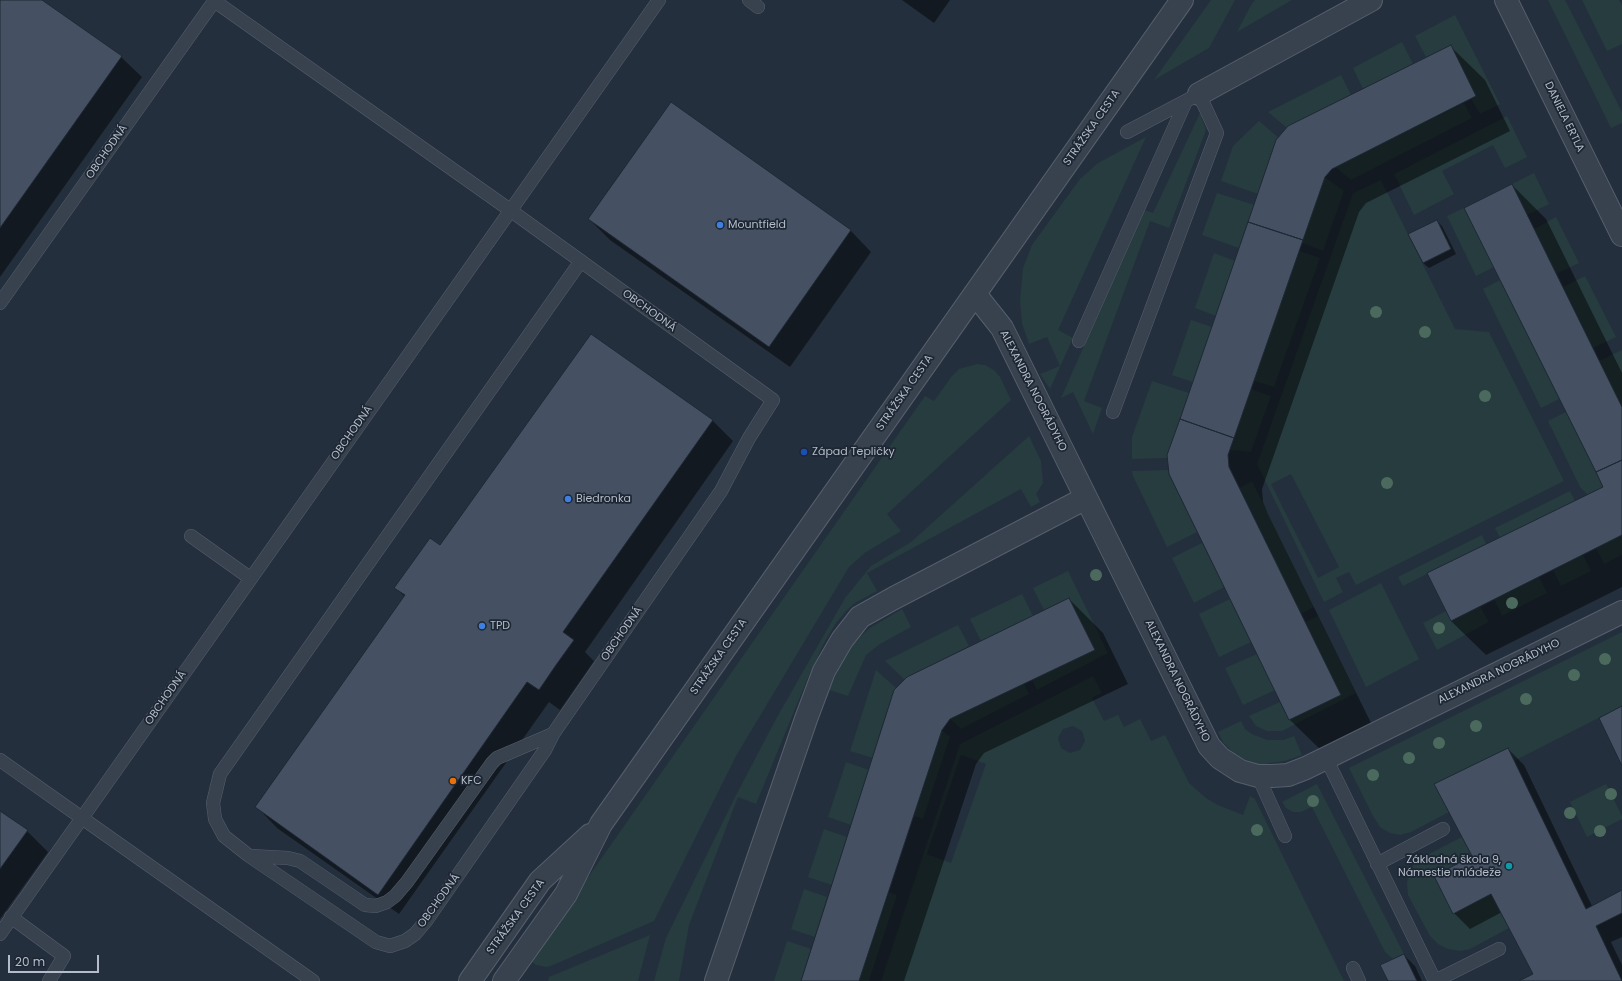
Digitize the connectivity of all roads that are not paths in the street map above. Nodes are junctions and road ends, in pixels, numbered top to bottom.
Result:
1 (214, 0) edge
2 (658, 0) edge
3 (1182, 0) edge
4 (1370, 0) edge
5 (1506, 0) edge
6 (1192, 98) junction
7 (1127, 132) dead end
8 (510, 210) junction
9 (1622, 235) edge
10 (581, 261) junction
11 (975, 294) junction
12 (0, 303) edge
13 (1079, 341) dead end
14 (1113, 412) dead end
15 (1086, 498) junction
16 (191, 536) dead end
17 (250, 578) junction
18 (1622, 612) edge
19 (553, 734) junction
20 (1326, 758) junction
21 (0, 760) edge
22 (1258, 776) junction
23 (82, 818) junction
24 (601, 824) junction
25 (1443, 829) dead end
26 (1285, 836) dead end
27 (248, 855) junction
28 (1377, 864) junction
29 (11, 917) junction
30 (0, 934) edge
31 (1498, 949) dead end
32 (1353, 968) dead end
33 (49, 981) edge
34 (313, 981) edge
35 (470, 981) edge
36 (504, 981) edge
37 (716, 981) edge
38 (1359, 981) edge
39 (1435, 981) edge

1 - 8 lane, OBCHODNÁ
1 - 12 lane, OBCHODNÁ
2 - 8 lane, OBCHODNÁ
3 - 11 street, STRÁŽSKA CESTA
4 - 6 street
5 - 9 street, DANIELA ERTLA
6 - 7 lane
6 - 13 lane
6 - 14 lane
8 - 10 lane, OBCHODNÁ
8 - 17 lane, OBCHODNÁ
10 - 19 lane, OBCHODNÁ
10 - 27 lane, OBCHODNÁ
11 - 15 street, ALEXANDRA NOGRÁDYHO
11 - 24 street, STRÁŽSKA CESTA
15 - 22 street, ALEXANDRA NOGRÁDYHO
15 - 37 street
16 - 17 lane
17 - 23 lane, OBCHODNÁ
18 - 20 street, ALEXANDRA NOGRÁDYHO
19 - 27 lane
19 - 27 lane, OBCHODNÁ
20 - 22 street, ALEXANDRA NOGRÁDYHO
20 - 28 lane
21 - 23 lane
22 - 26 lane
23 - 29 lane, OBCHODNÁ
23 - 34 lane
24 - 35 street, STRÁŽSKA CESTA
24 - 36 street, STRÁŽSKA CESTA
25 - 28 lane
28 - 39 lane
29 - 30 lane, OBCHODNÁ
29 - 33 lane
31 - 39 lane
32 - 38 lane

